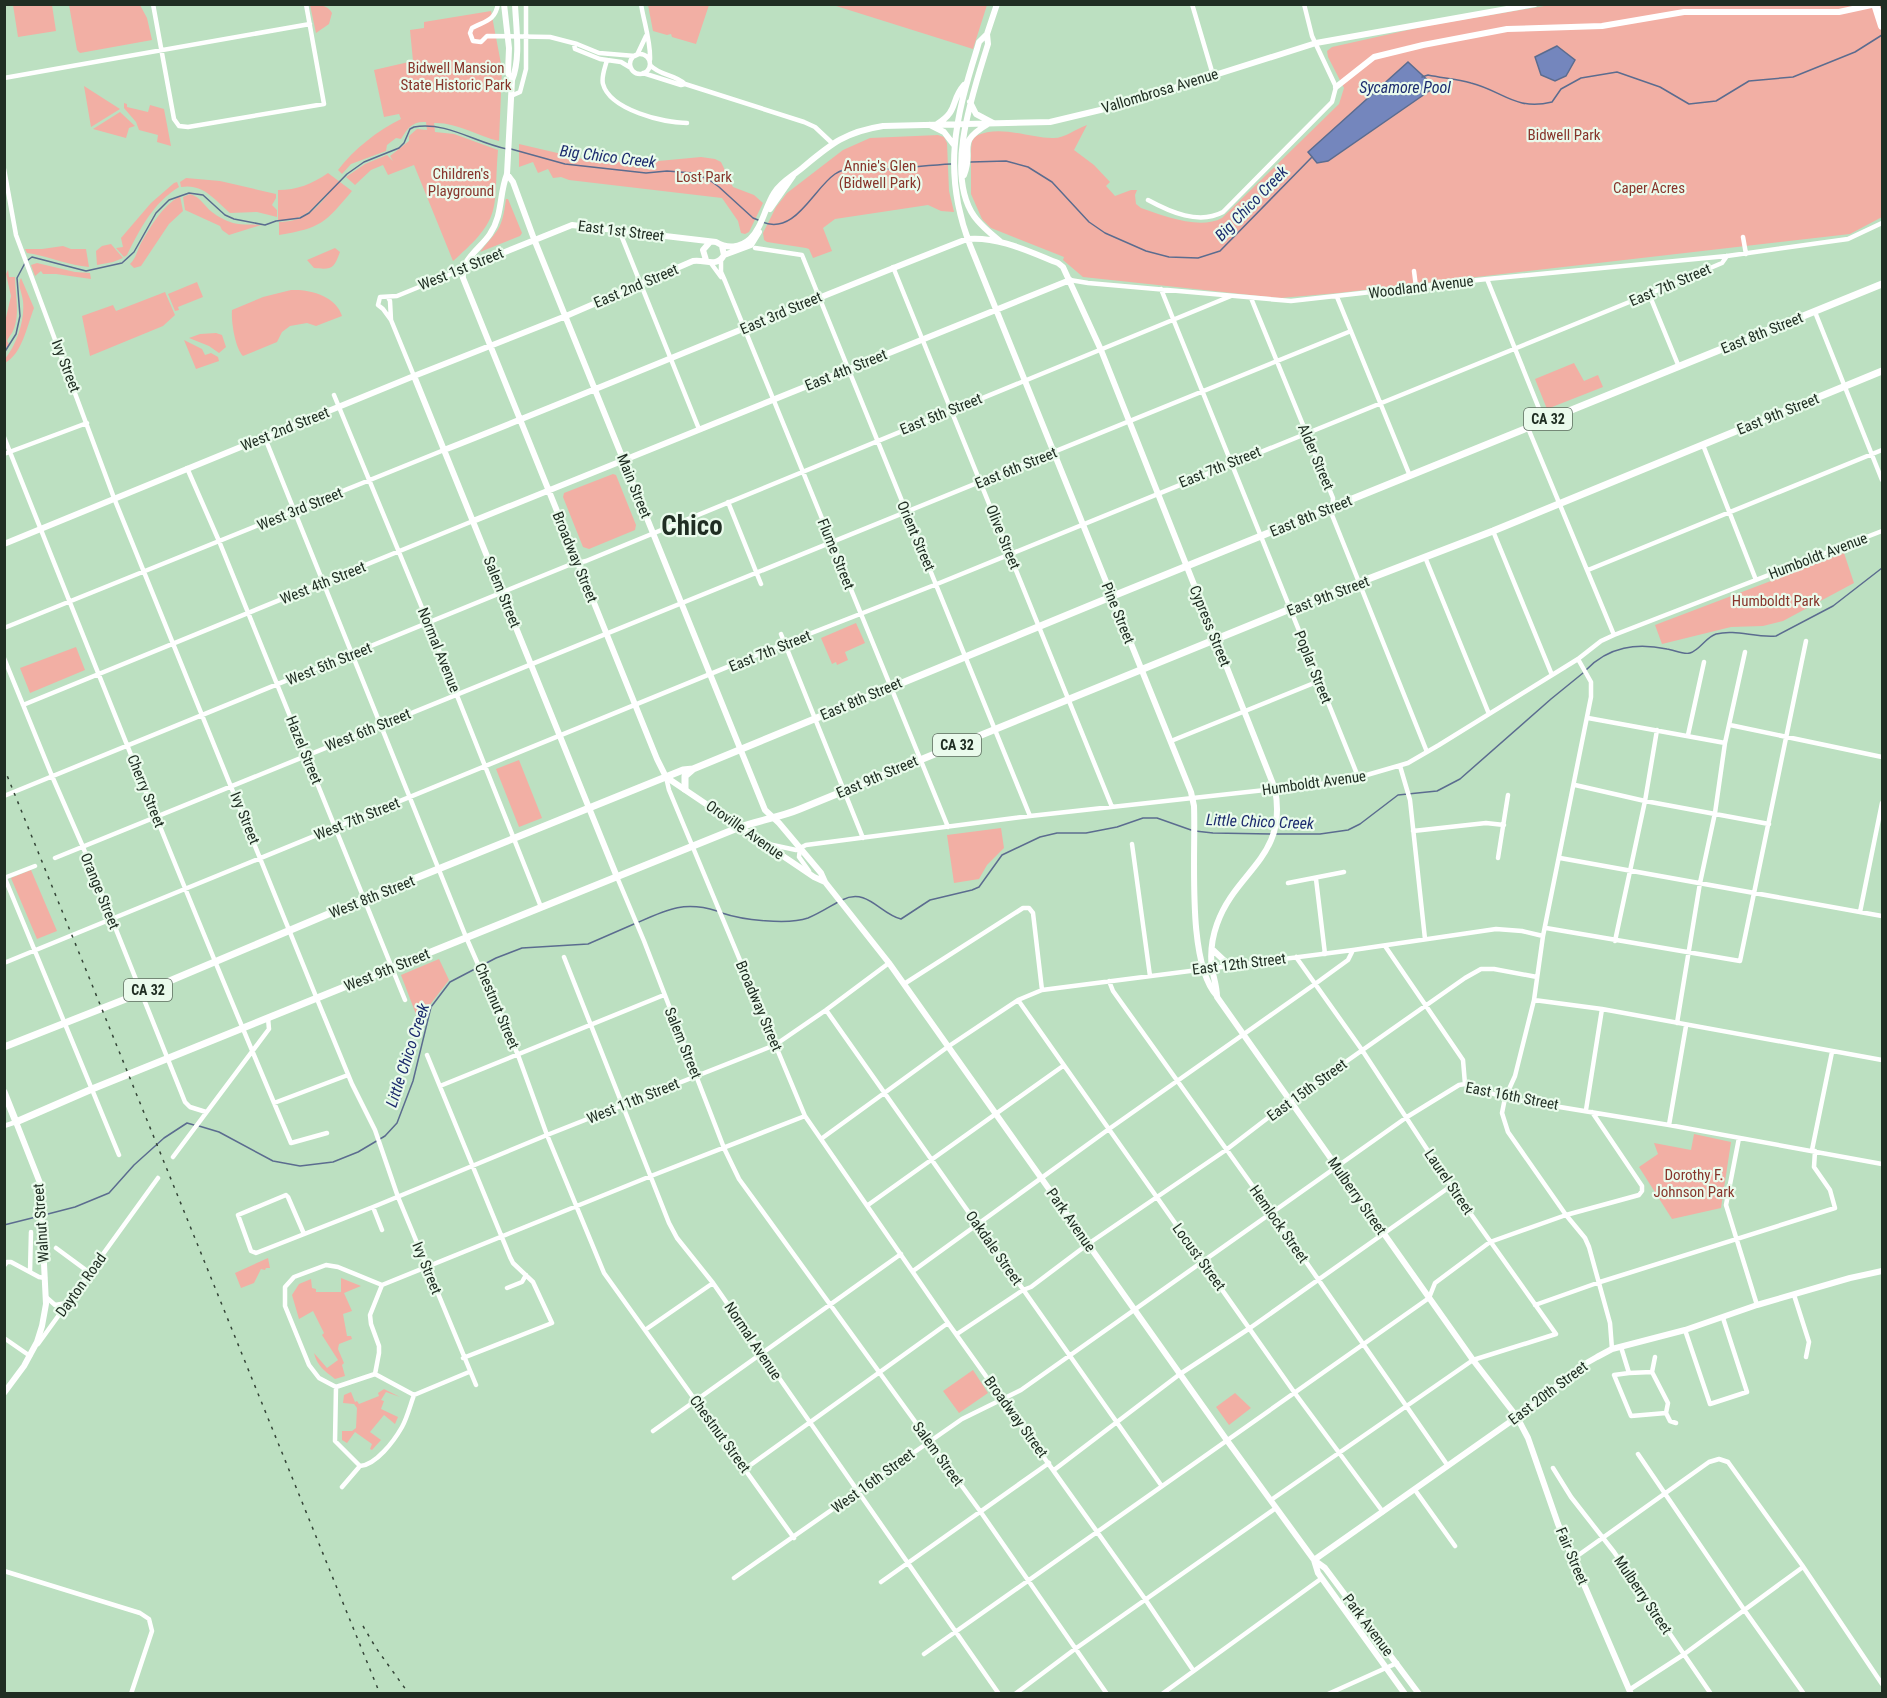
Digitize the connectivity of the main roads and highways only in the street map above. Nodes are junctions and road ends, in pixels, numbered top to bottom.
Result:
1 (1877, 4) edge
2 (1882, 10) edge
3 (1882, 26) edge
4 (1882, 284) edge
5 (1882, 371) edge
6 (741, 748) joint
7 (693, 769) junction
8 (685, 789) road end
9 (772, 818) joint
10 (4, 1047) edge
11 (4, 1092) edge
12 (16, 1122) joint

1 - 2 highway
1 - 3 highway
4 - 6 main road, East 8th Street / CA 32
5 - 9 main road, East 9th Street / CA 32
6 - 7 main road, West 8th Street / CA 32
7 - 8 main road
7 - 10 main road, West 8th Street / CA 32
9 - 12 main road, West 9th Street / CA 32
11 - 12 main road, Walnut Street

